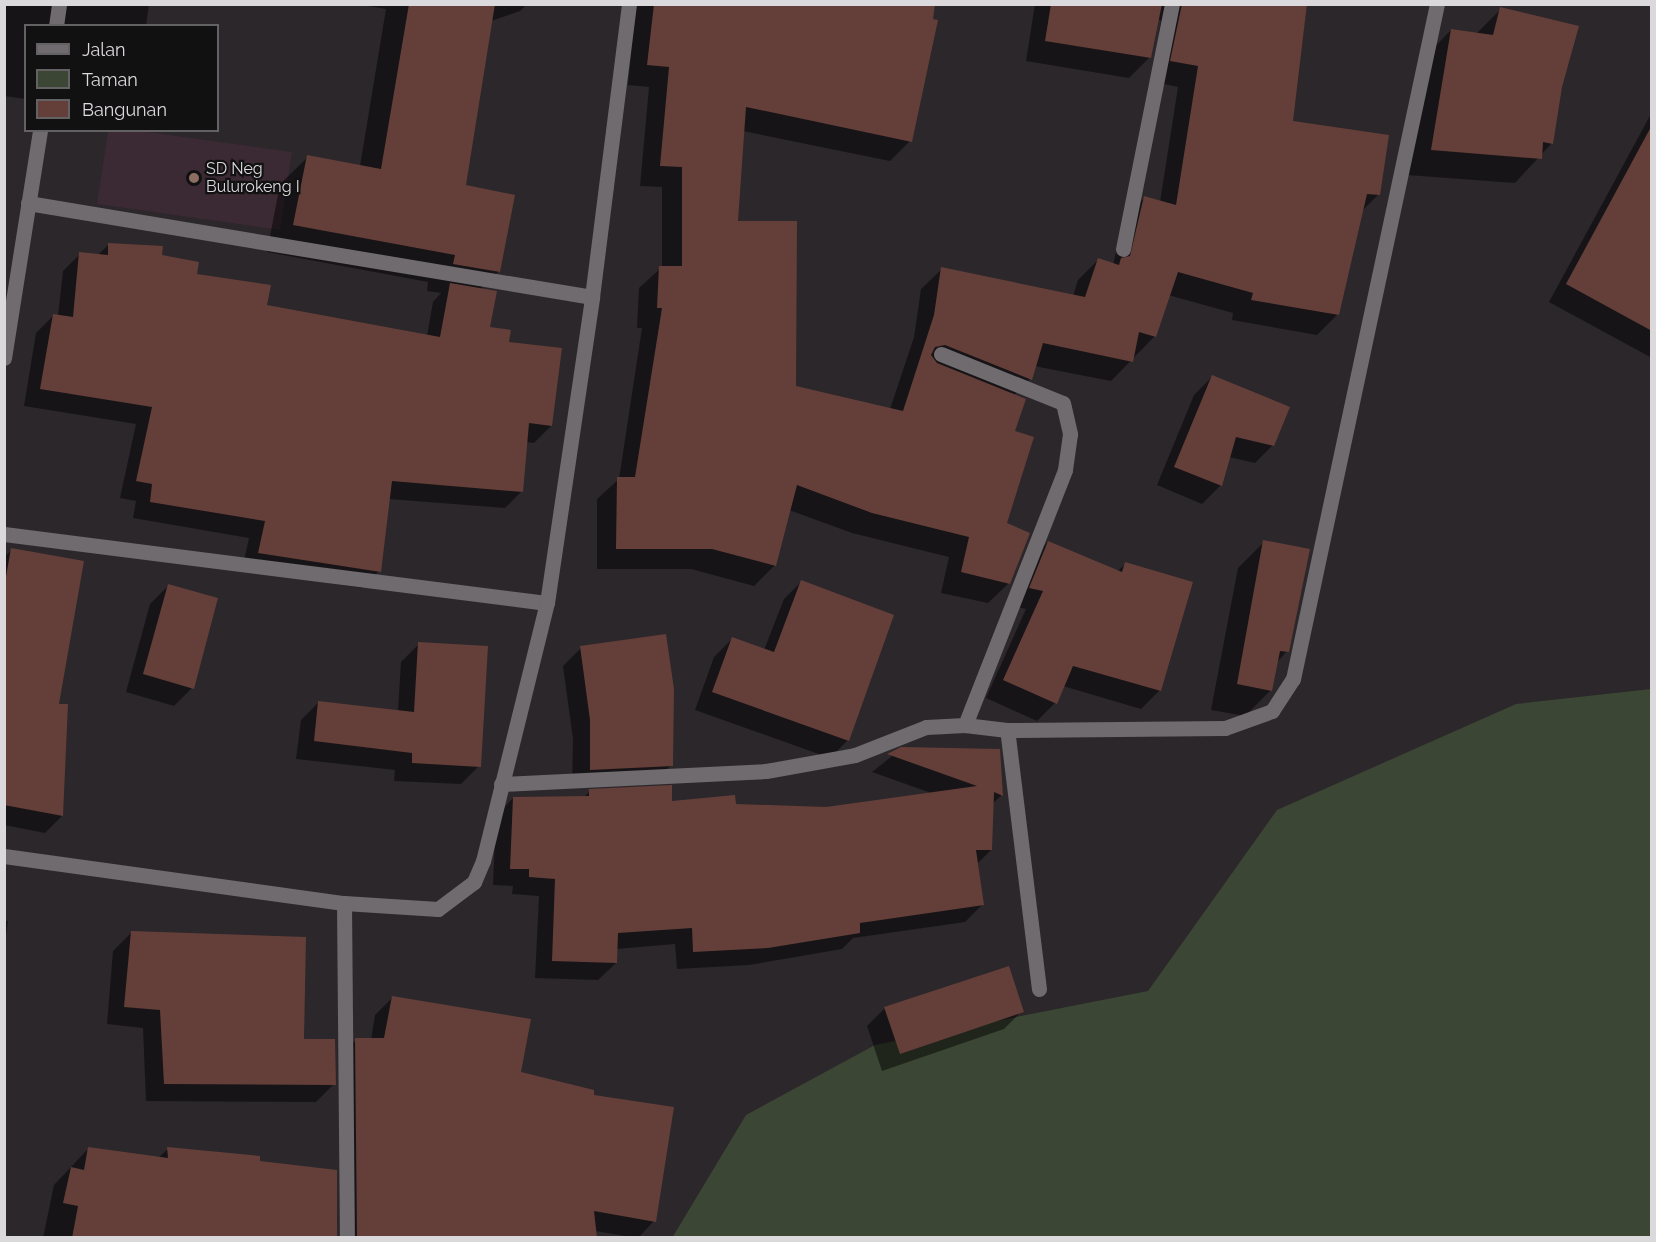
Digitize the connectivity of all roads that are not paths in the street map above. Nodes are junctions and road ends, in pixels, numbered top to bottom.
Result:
1 (59, 4) edge
2 (629, 4) edge
3 (1172, 4) edge
4 (1437, 4) edge
5 (56, 24) edge
6 (40, 132) edge
7 (28, 203) junction
8 (1123, 249) dead end
9 (592, 297) junction
10 (941, 354) dead end
11 (4, 358) edge
12 (4, 534) edge
13 (547, 603) junction
14 (965, 725) junction
15 (1007, 730) junction
16 (501, 784) junction
17 (4, 856) edge
18 (344, 903) junction
19 (1039, 988) dead end
20 (347, 1238) edge

1 - 5 street
2 - 9 street
3 - 8 street
4 - 15 street
6 - 7 street
7 - 9 street
7 - 11 street
9 - 13 street
10 - 14 street
12 - 13 street
13 - 16 street
14 - 15 street
14 - 16 street
15 - 19 street
16 - 18 street
17 - 18 street
18 - 20 street

